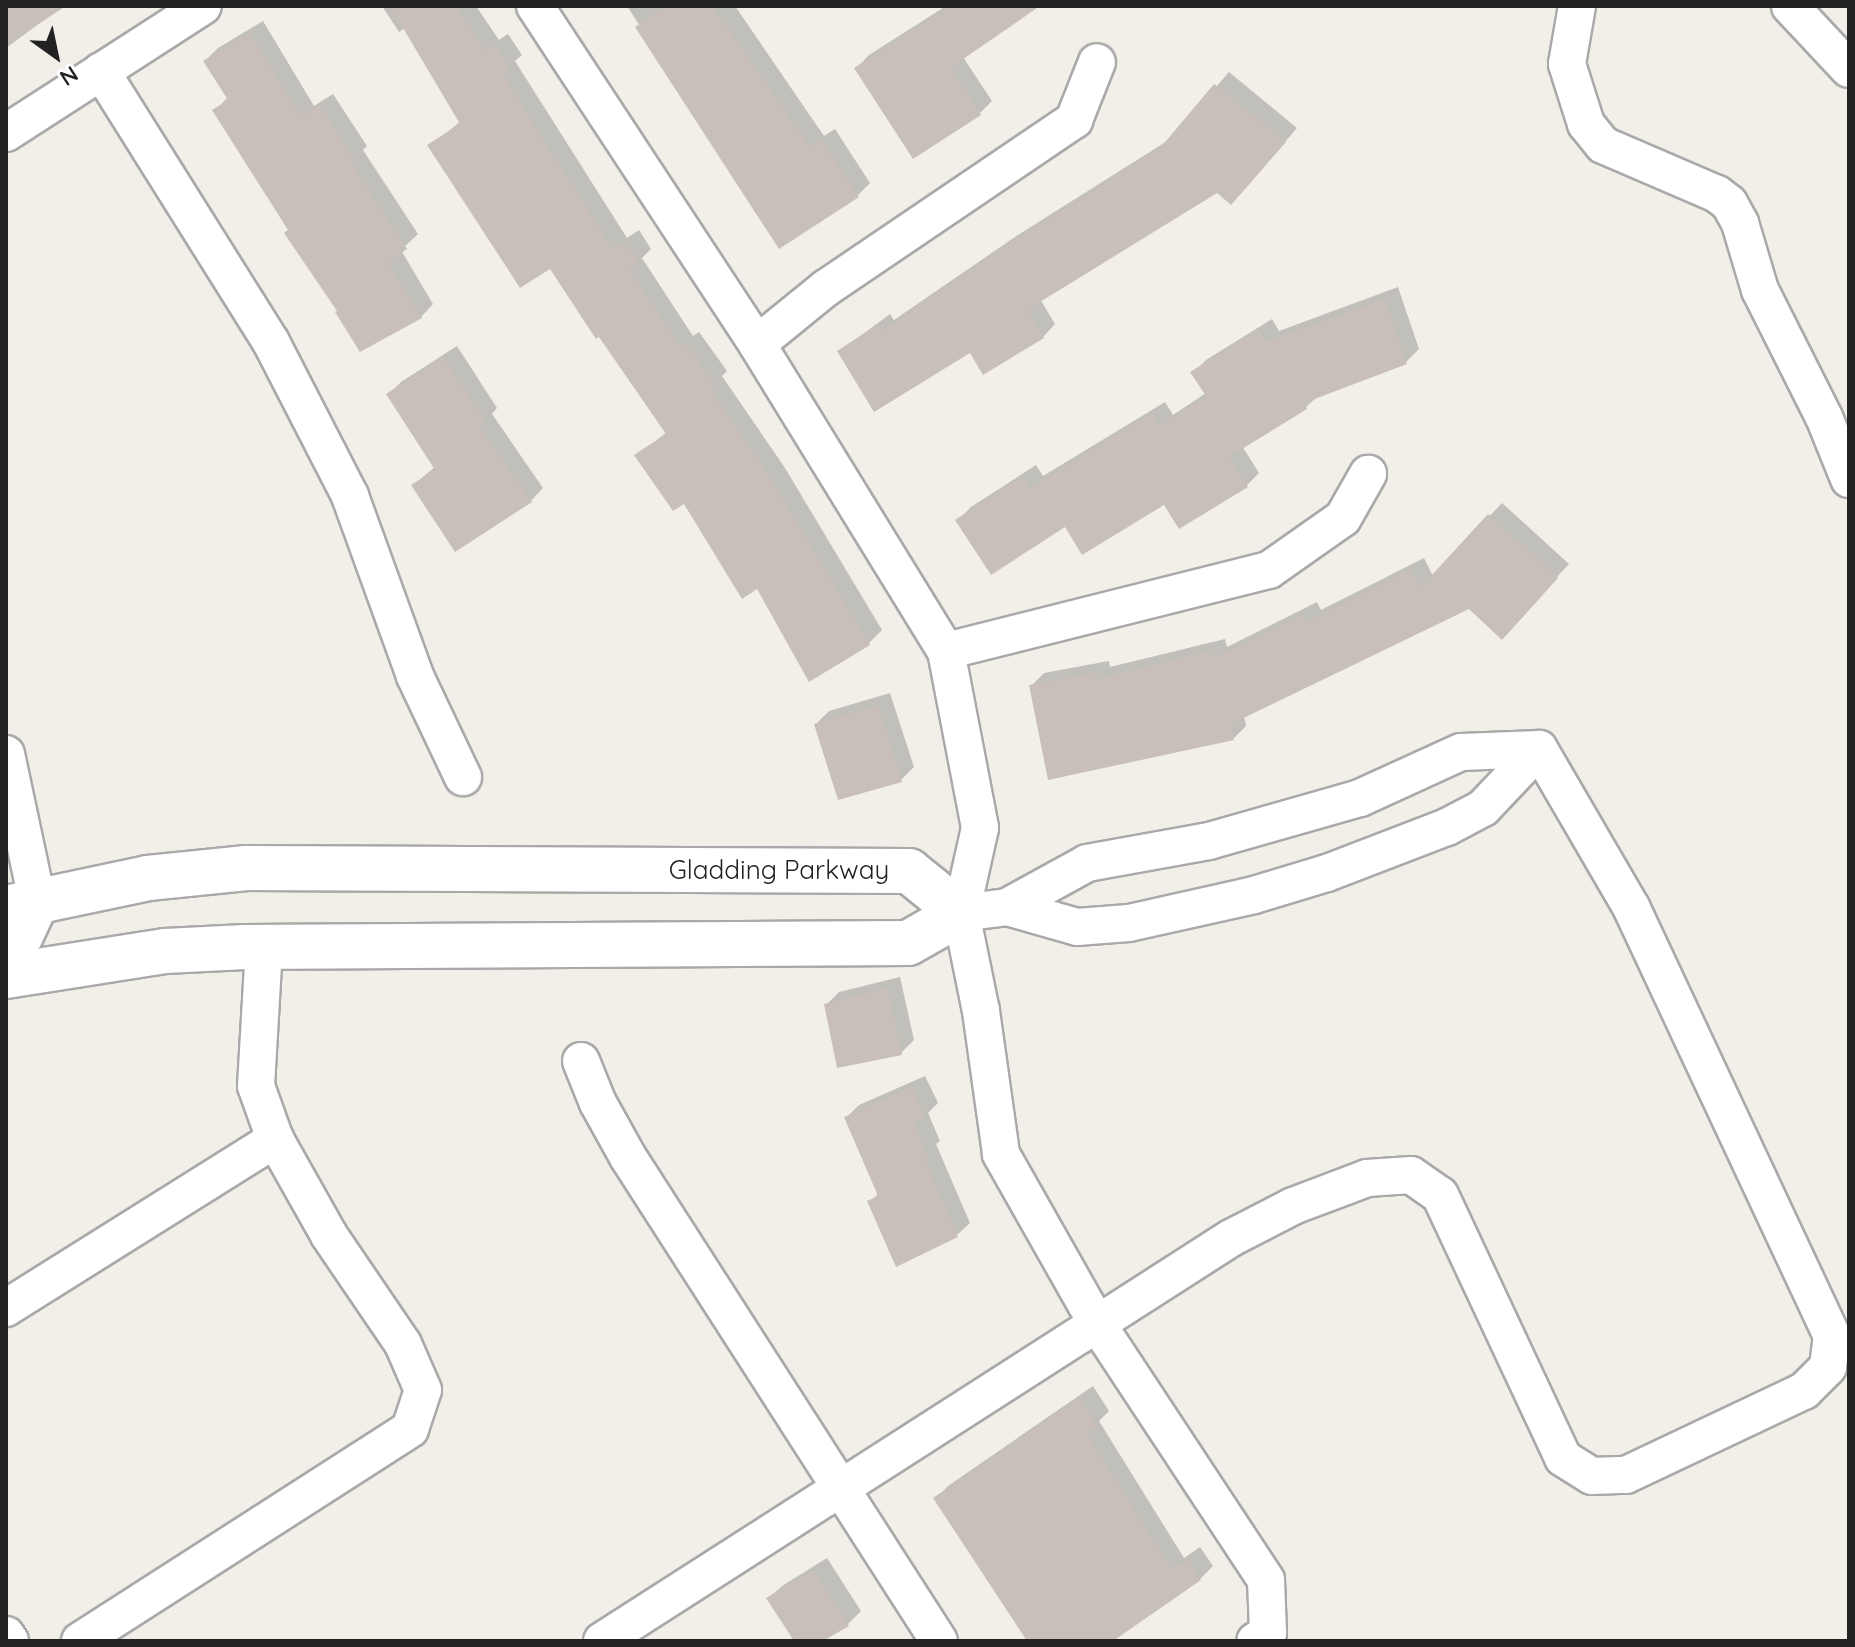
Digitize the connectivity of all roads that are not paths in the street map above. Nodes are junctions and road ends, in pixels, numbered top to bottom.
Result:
1 (203, 6) edge
2 (535, 6) edge
3 (1577, 6) edge
4 (1790, 6) edge
5 (1097, 62) dead end
6 (1849, 69) edge
7 (101, 71) junction
8 (6, 133) edge
9 (757, 344) junction
10 (1368, 474) dead end
11 (1849, 479) edge
12 (946, 651) junction
13 (1539, 749) junction
14 (6, 754) edge
15 (463, 777) dead end
16 (22, 904) edge
17 (1007, 907) junction
18 (961, 913) junction
19 (6, 945) edge
20 (264, 947) junction
21 (6, 976) edge
22 (581, 1061) dead end
23 (275, 1139) junction
24 (6, 1308) edge
25 (1096, 1322) junction
26 (842, 1486) junction
27 (6, 1635) edge
28 (10, 1641) edge
29 (80, 1641) edge
30 (602, 1641) edge
31 (939, 1641) edge
32 (1255, 1641) edge

1 - 7 street
2 - 9 street
3 - 11 street
4 - 6 street
5 - 9 street
7 - 8 street
7 - 15 street
9 - 12 street
10 - 12 street
12 - 18 street
13 - 17 street
13 - 17 street
13 - 25 street
14 - 16 street
16 - 18 street, Gladding Parkway
16 - 19 street
17 - 18 street
18 - 20 street
18 - 25 street
20 - 21 street
20 - 23 street
22 - 26 street
23 - 24 street
23 - 29 street
25 - 26 street
25 - 32 street
26 - 30 street
26 - 31 street
27 - 28 street

